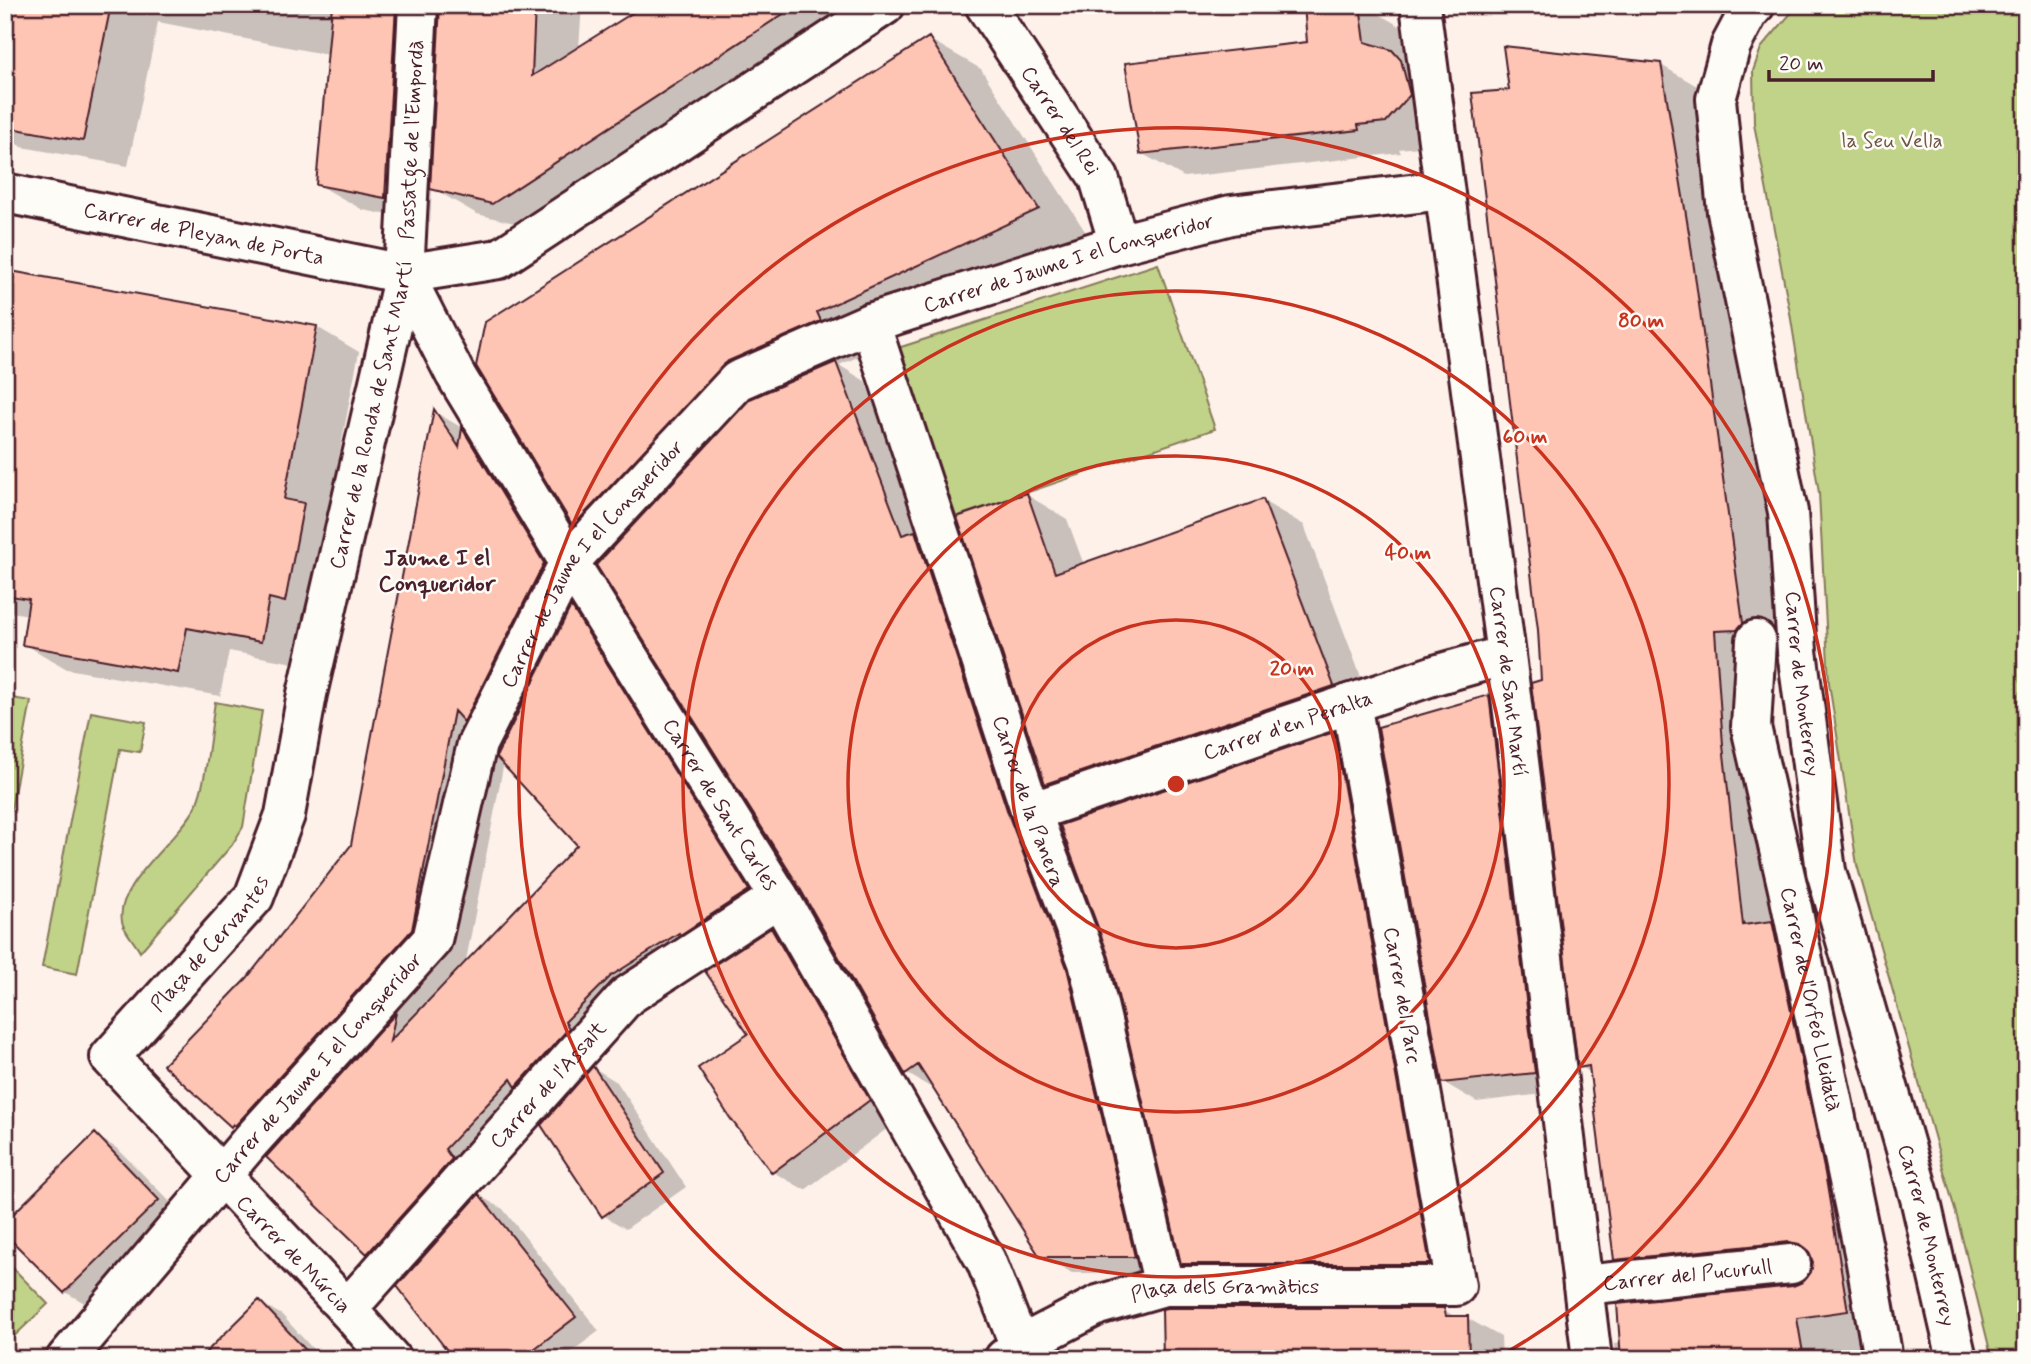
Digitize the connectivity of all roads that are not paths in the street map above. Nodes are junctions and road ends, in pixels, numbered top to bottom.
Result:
1 (418, 5) edge
2 (885, 5) edge
3 (985, 5) edge
4 (1420, 5) edge
5 (1755, 5) edge
6 (1444, 190) junction
7 (5, 193) edge
8 (1119, 244) junction
9 (404, 274) junction
10 (870, 323) junction
11 (569, 562) junction
12 (1756, 640) dead end
13 (1506, 655) junction
14 (1351, 703) junction
15 (1031, 812) junction
16 (285, 815) joint
17 (779, 897) junction
18 (110, 1057) joint
19 (221, 1177) junction
20 (1791, 1264) dead end
21 (1583, 1285) junction
22 (1164, 1286) junction
23 (1455, 1286) joint
24 (347, 1309) junction
25 (1016, 1354) edge
26 (66, 1359) edge
27 (391, 1359) edge
28 (1592, 1359) edge
29 (1883, 1359) edge
30 (1956, 1359) edge

1 - 9 street, Passatge de l'Empordà
2 - 9 street, Carrer de la Ronda de Sant Martí
3 - 8 street, Carrer del Rei
4 - 6 street, Carrer de Sant Martí
5 - 30 street, Carrer de Monterrey
6 - 8 street, Carrer de Jaume I el Conqueridor
6 - 13 street, Carrer de Sant Martí
7 - 9 street, Carrer de Pleyan de Porta
8 - 10 street, Carrer de Jaume I el Conqueridor
9 - 11 street, Carrer de Sant Carles
9 - 16 street, Carrer de la Ronda de Sant Martí
10 - 11 street, Carrer de Jaume I el Conqueridor
10 - 15 street, Carrer de la Panera
11 - 17 street, Carrer de Sant Carles
11 - 19 street, Carrer de Jaume I el Conqueridor
12 - 29 street, Carrer de l'Orfeó Lleidatà
13 - 14 street, Carrer d'en Peralta
13 - 21 street, Carrer de Sant Martí
14 - 15 street, Carrer d'en Peralta
14 - 23 street, Carrer del Parc
15 - 22 street, Carrer de la Panera
16 - 18 street, Plaça de Cervantes
17 - 24 street, Carrer de l'Assalt
17 - 25 street, Carrer de Sant Carles
18 - 19 street, Carrer de Múrcia
19 - 24 street, Carrer de Múrcia
19 - 26 street, Carrer de Jaume I el Conqueridor
20 - 21 street, Carrer del Pucurull
21 - 28 street, Carrer de Sant Martí
22 - 23 street, Plaça dels Gramàtics
22 - 25 street, Plaça dels Gramàtics
24 - 27 street, Carrer de Múrcia

